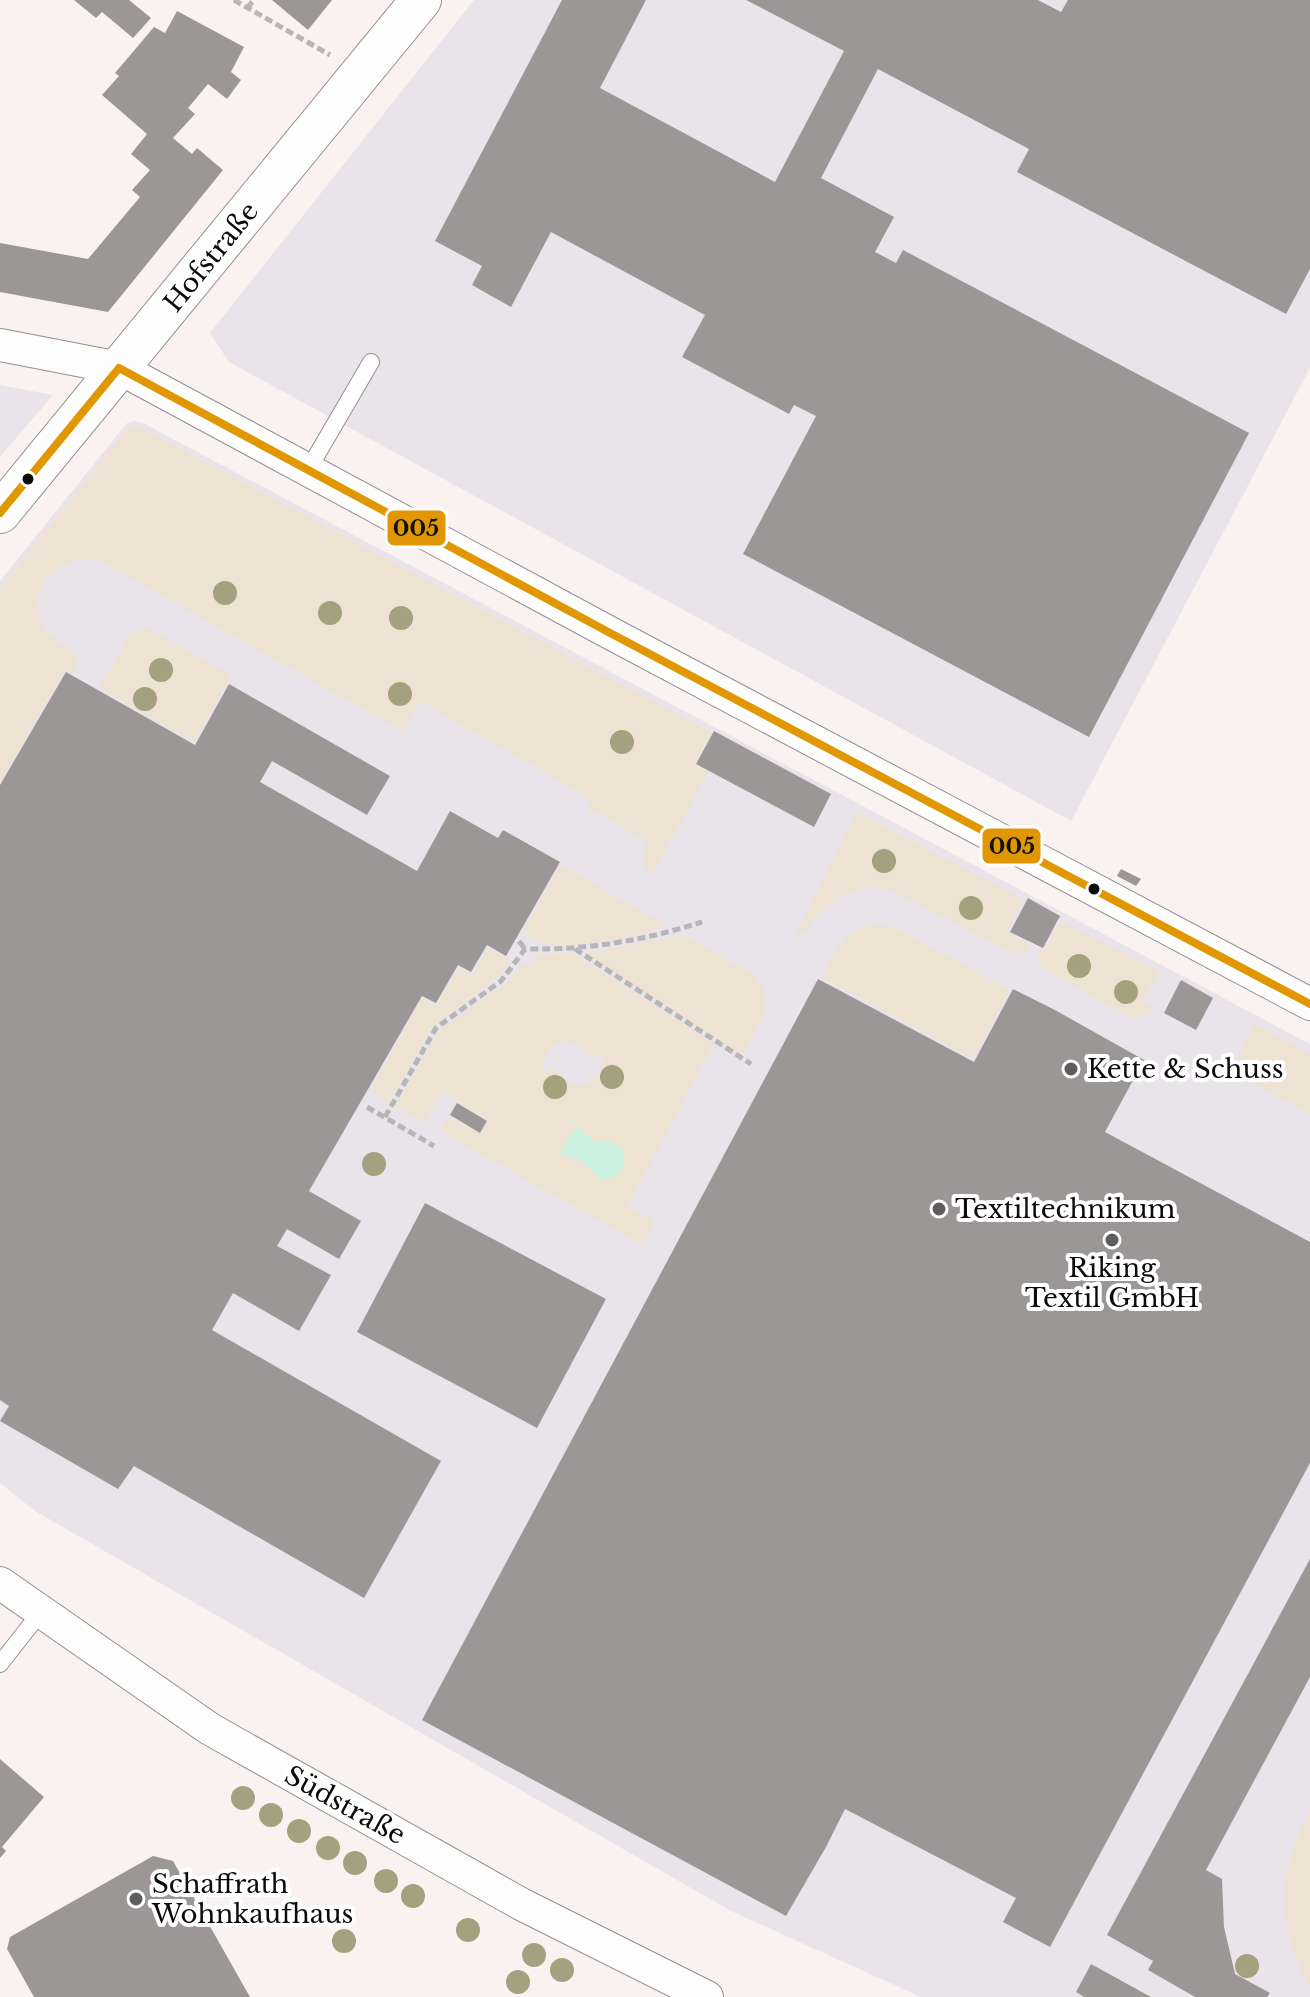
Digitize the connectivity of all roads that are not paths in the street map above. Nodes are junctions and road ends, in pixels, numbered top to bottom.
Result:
1 (421, 0) edge
2 (0, 345) edge
3 (371, 362) dead end
4 (119, 368) junction
5 (308, 470) junction
6 (0, 513) edge
7 (1310, 1004) edge
8 (0, 1583) edge
9 (40, 1613) junction
10 (0, 1664) edge
11 (707, 1997) edge

1 - 4 street, Hofstraße
2 - 4 street
3 - 5 lane
4 - 5 street
4 - 6 street, Hofstraße
5 - 7 street
8 - 9 street, Südstraße
9 - 10 lane
9 - 11 street, Südstraße

